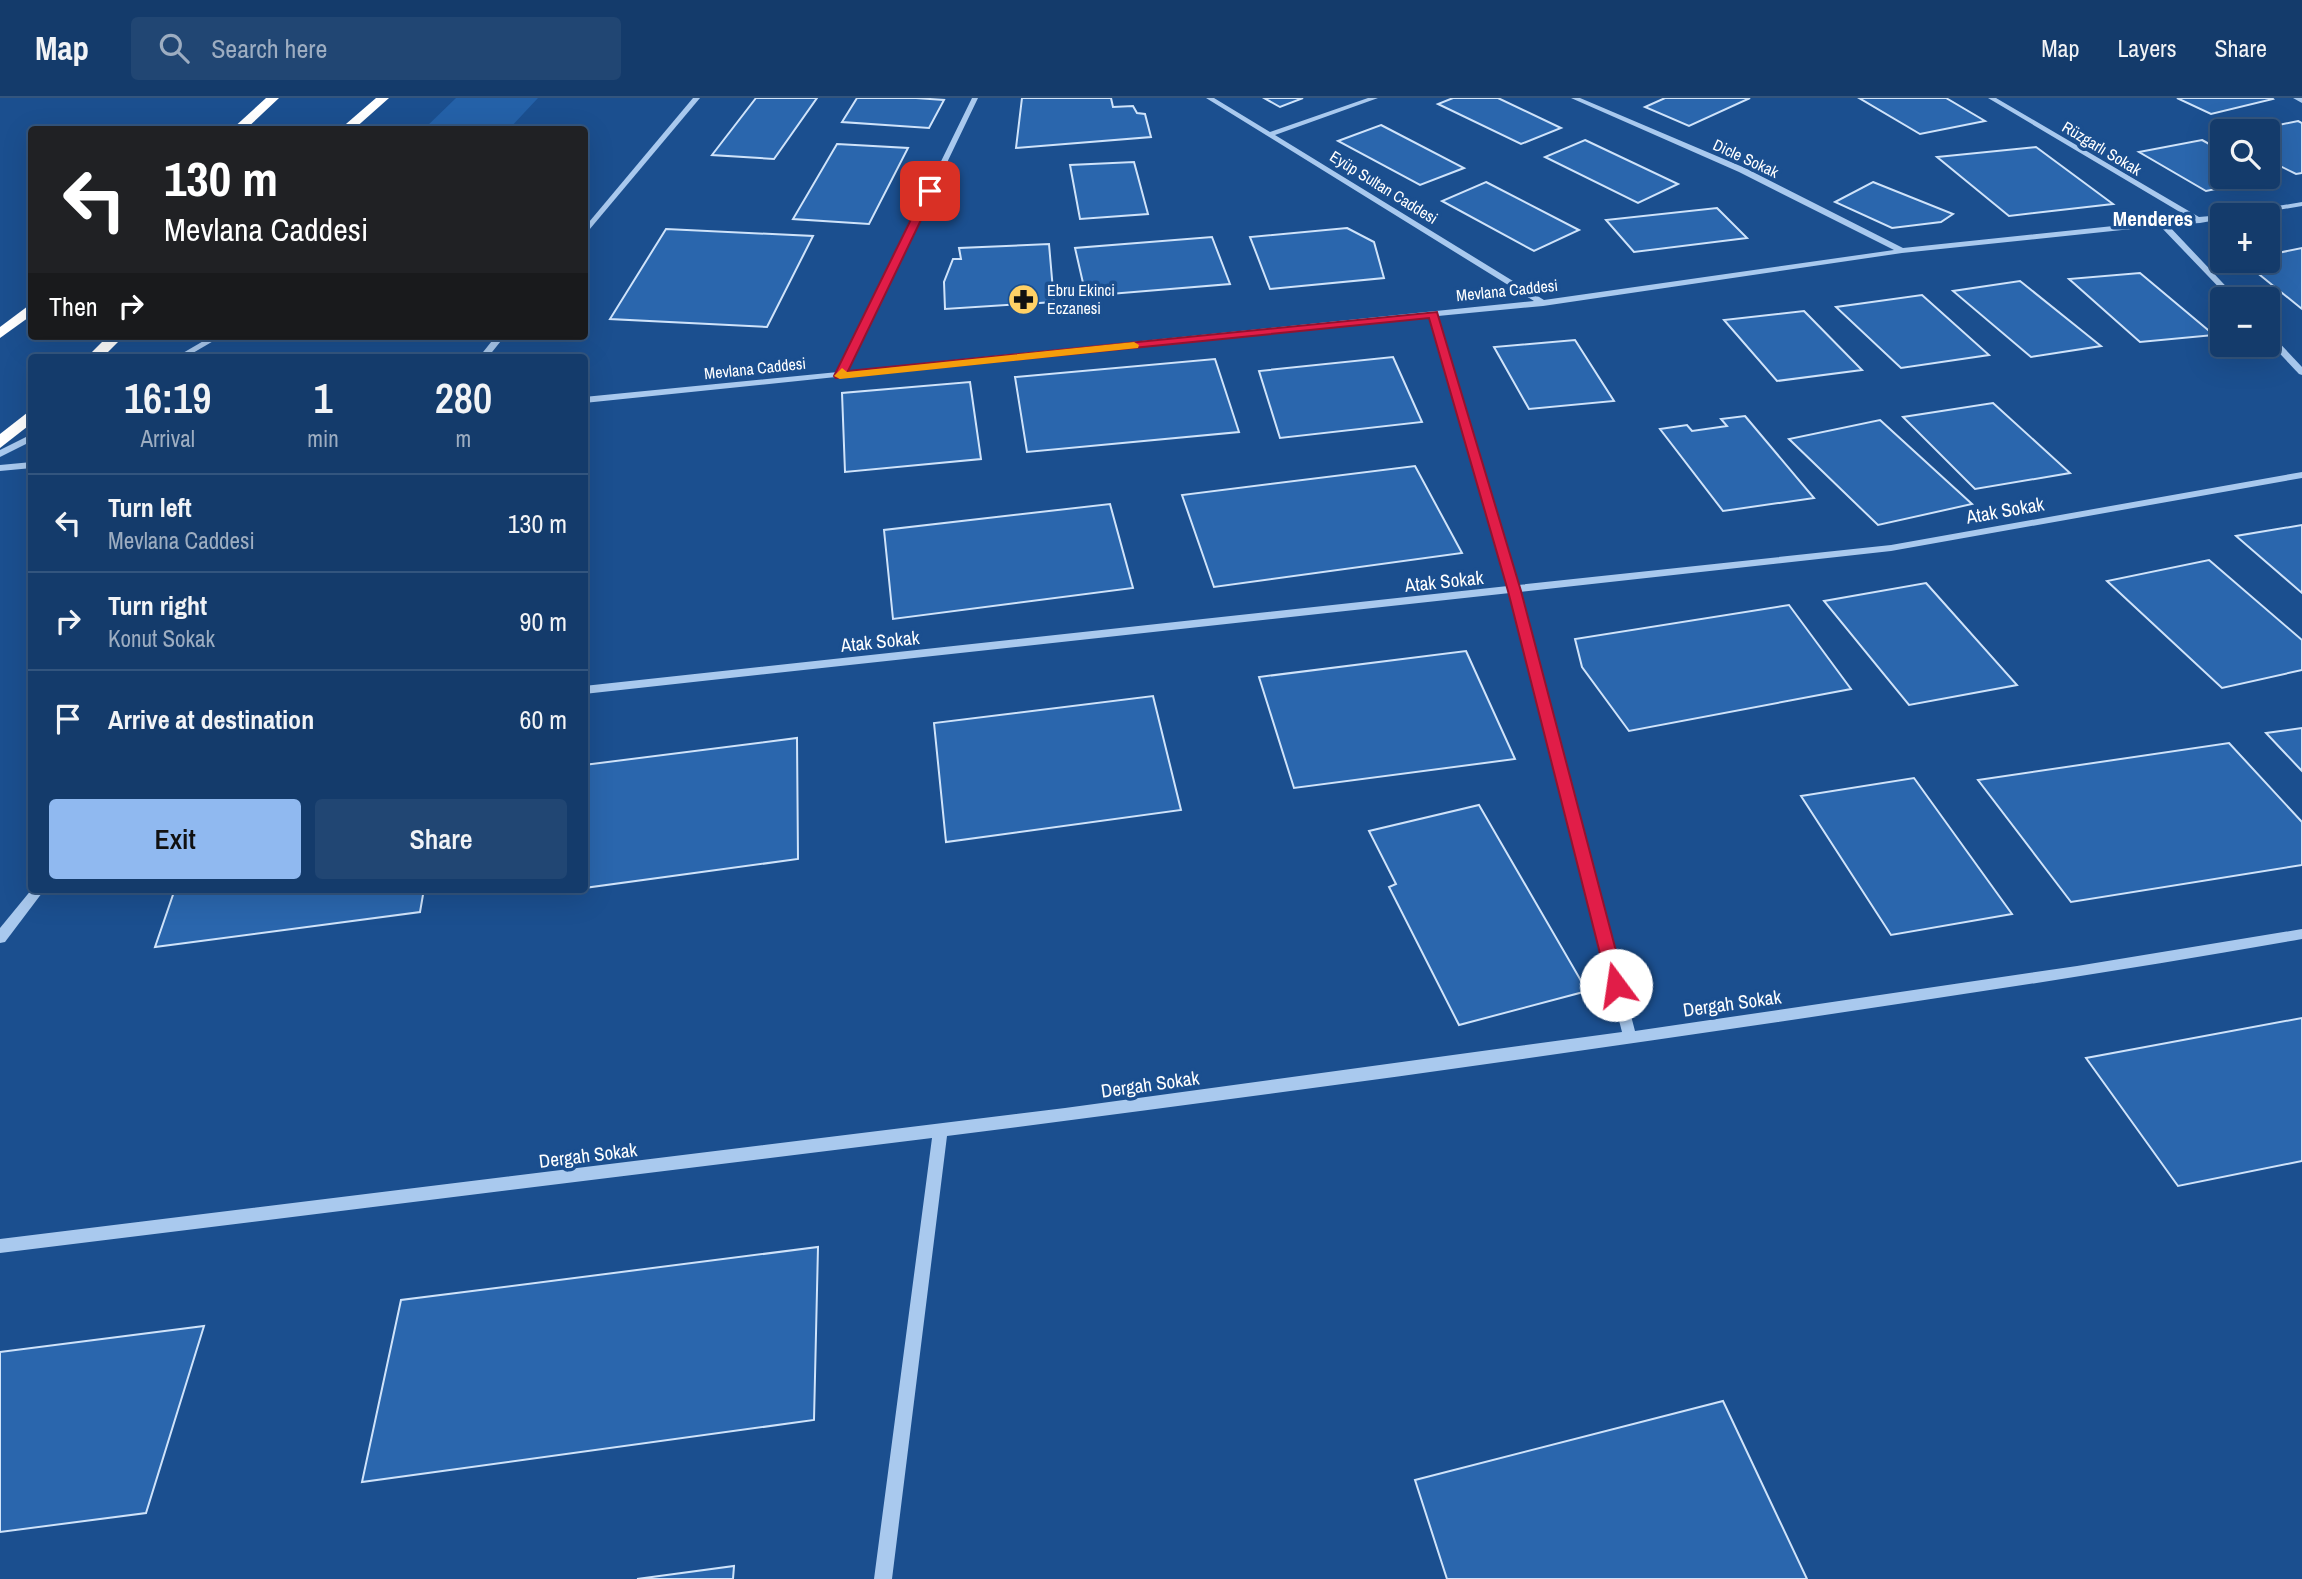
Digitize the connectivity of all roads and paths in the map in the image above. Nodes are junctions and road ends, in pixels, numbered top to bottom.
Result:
1 (273, 98) edge
2 (383, 98) edge
3 (697, 98) edge
4 (975, 98) edge
5 (1209, 98) edge
6 (1375, 98) edge
7 (1574, 98) edge
8 (1991, 98) edge
9 (2296, 98) edge
10 (2302, 101) edge
11 (242, 126) edge
12 (350, 126) edge
13 (1271, 134) junction
14 (2302, 204) edge
15 (2280, 208) edge
16 (2210, 219) edge
17 (2200, 221) junction
18 (2163, 224) junction
19 (588, 229) edge
20 (1902, 251) junction
21 (2223, 287) edge
22 (1543, 303) junction
23 (28, 310) edge
24 (1433, 314) junction
25 (0, 334) edge
26 (113, 340) edge
27 (211, 340) edge
28 (497, 340) edge
29 (2280, 349) edge
30 (97, 354) edge
31 (185, 354) edge
32 (485, 354) edge
33 (2302, 372) edge
34 (840, 376) junction
35 (588, 400) edge
36 (28, 418) edge
37 (28, 439) edge
38 (0, 443) edge
39 (0, 454) edge
40 (28, 465) edge
41 (0, 468) edge
42 (2302, 475) edge
43 (1515, 591) junction
44 (588, 690) edge
45 (36, 893) edge
46 (2302, 934) edge
47 (0, 938) edge
48 (1630, 1037) junction
49 (940, 1132) junction
50 (0, 1246) edge
51 (883, 1579) edge

1 - 11 highway
2 - 12 highway
3 - 19 street
4 - 34 street
5 - 13 street, Eyüp Sultan Caddesi
6 - 13 street
7 - 20 street, Dicle Sokak
8 - 17 street, Rüzgarlı Sokak
9 - 10 street
13 - 22 street, Eyüp Sultan Caddesi
14 - 15 street
16 - 17 street, Mevlana Caddesi
17 - 18 street, Mevlana Caddesi
18 - 20 street, Mevlana Caddesi
18 - 21 street
20 - 22 street, Mevlana Caddesi
22 - 24 street, Mevlana Caddesi
23 - 25 highway
24 - 34 street, Mevlana Caddesi
24 - 43 street
26 - 30 highway
27 - 31 street
28 - 32 street
29 - 33 street
34 - 35 street, Mevlana Caddesi
36 - 38 highway
37 - 39 street
40 - 41 street
42 - 43 street, Atak Sokak
43 - 44 street, Atak Sokak
43 - 48 street
45 - 47 street
46 - 48 street, Dergah Sokak
48 - 49 street, Dergah Sokak
49 - 50 street, Dergah Sokak
49 - 51 street

